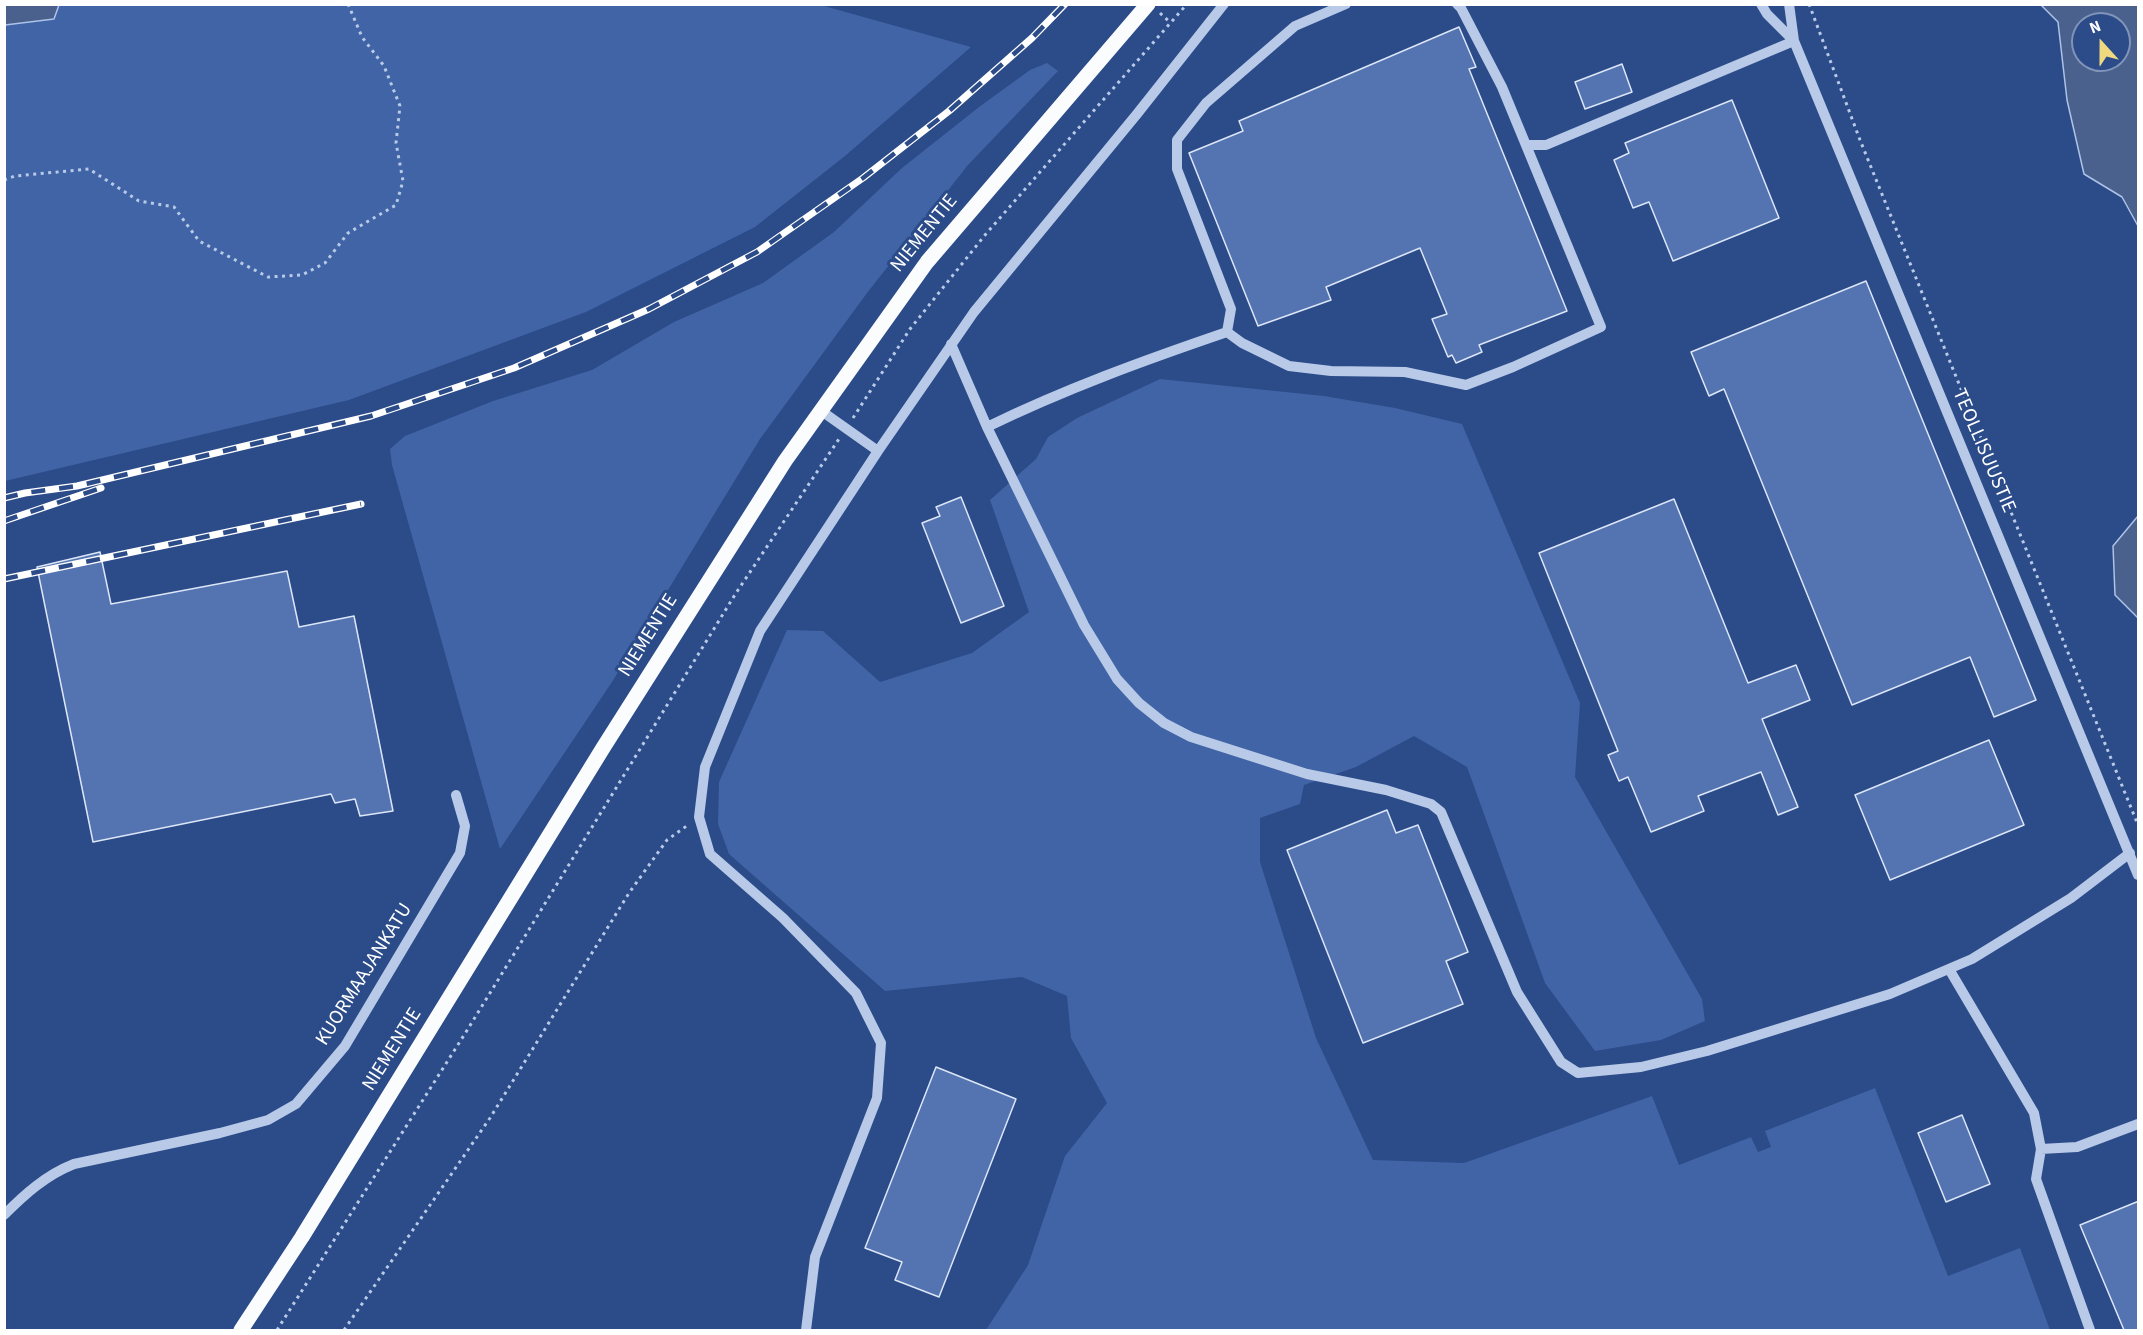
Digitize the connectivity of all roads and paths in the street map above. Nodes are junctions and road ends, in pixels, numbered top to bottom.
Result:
1 (348, 4) edge
2 (1148, 4) edge
3 (1187, 4) edge
4 (1224, 4) edge
5 (1346, 4) edge
6 (1457, 4) edge
7 (1761, 4) edge
8 (1789, 4) edge
9 (1809, 4) edge
10 (1794, 41) junction
11 (1526, 145) junction
12 (4, 180) edge
13 (1227, 332) junction
14 (951, 344) junction
15 (820, 410) junction
16 (987, 427) junction
17 (845, 429) junction
18 (878, 451) junction
19 (456, 795) dead end
20 (699, 817) junction
21 (2139, 825) edge
22 (2130, 853) junction
23 (2139, 875) edge
24 (1949, 969) junction
25 (2139, 1124) edge
26 (2041, 1149) junction
27 (4, 1215) edge
28 (241, 1330) edge
29 (278, 1330) edge
30 (344, 1330) edge
31 (806, 1330) edge
32 (2090, 1330) edge

1 - 12 path
2 - 15 main road, NIEMENTIE
3 - 17 path
4 - 14 street
5 - 13 street
6 - 11 street
7 - 10 street, TEOLLISUUSTIE
8 - 10 street, TEOLLISUUSTIE
9 - 21 path
10 - 11 street
10 - 22 street, TEOLLISUUSTIE
11 - 13 street
13 - 16 street
14 - 16 street
14 - 18 street
15 - 17 street
15 - 28 main road, NIEMENTIE
16 - 24 street
17 - 18 street
17 - 29 path
18 - 20 street
19 - 27 street, KUORMAAJANKATU
20 - 30 path
20 - 31 street
22 - 23 street, TEOLLISUUSTIE
22 - 24 street
24 - 26 street
25 - 26 street
26 - 32 street

